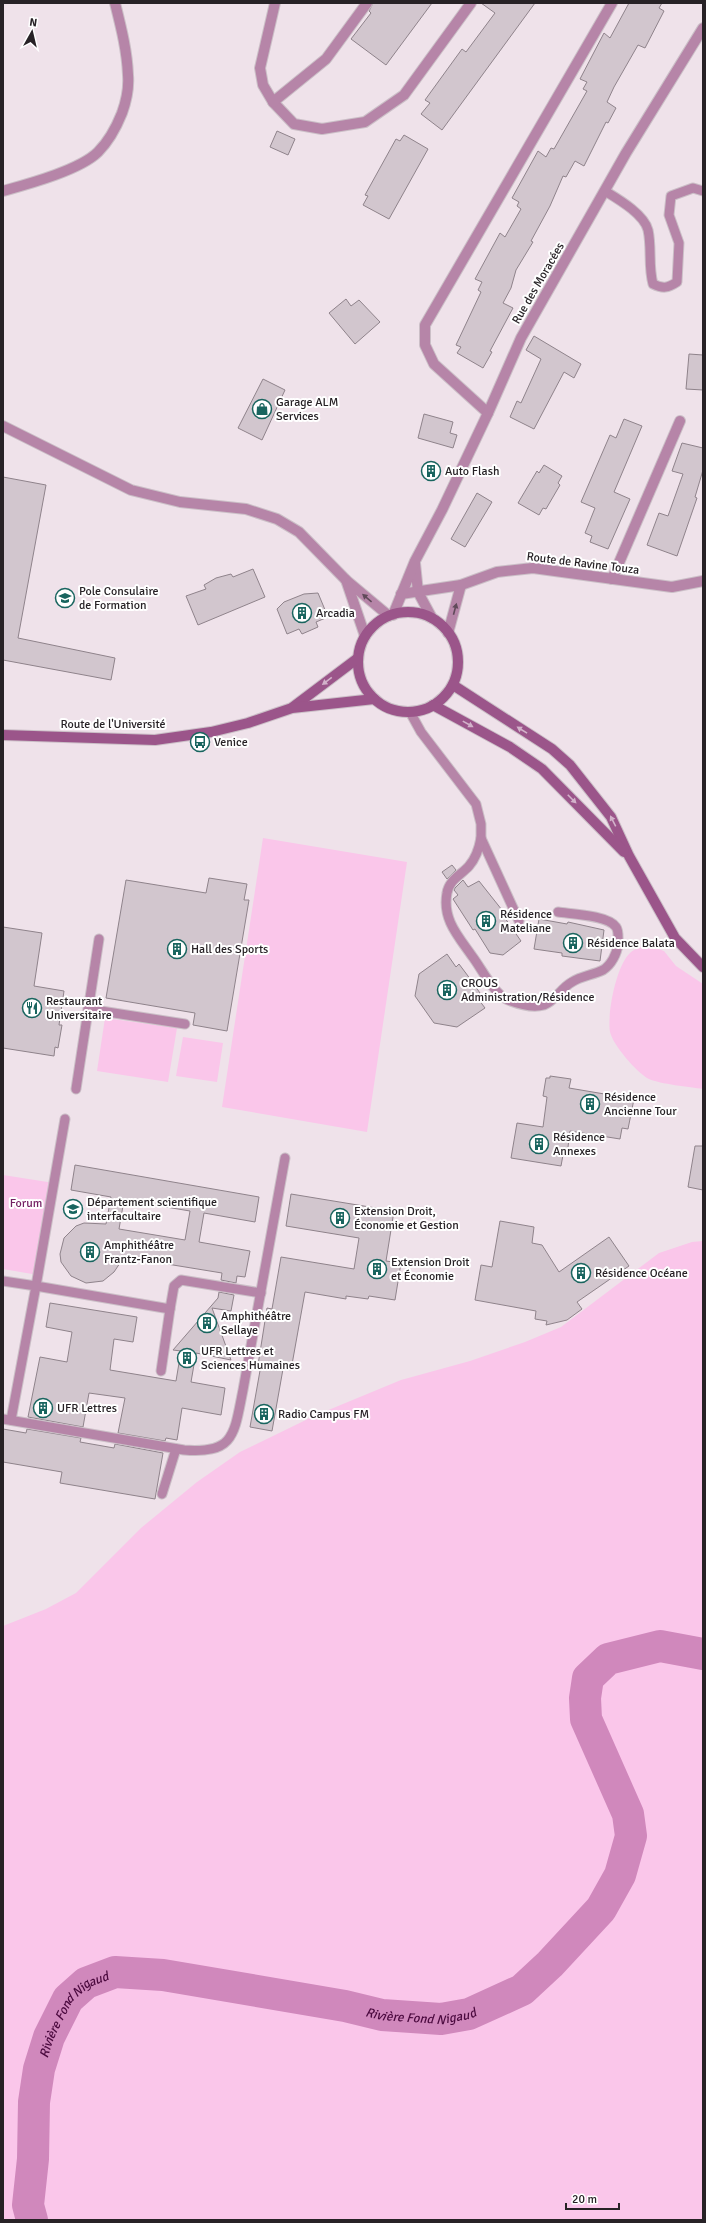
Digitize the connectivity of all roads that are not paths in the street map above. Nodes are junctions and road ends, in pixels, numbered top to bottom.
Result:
1 (115, 3) edge
2 (275, 3) edge
3 (367, 3) edge
4 (471, 3) edge
5 (612, 3) edge
6 (703, 28) edge
7 (273, 102) junction
8 (3, 191) edge
9 (605, 191) junction
10 (703, 191) edge
11 (488, 413) junction
12 (680, 421) dead end
13 (3, 426) edge
14 (415, 561) junction
15 (612, 579) junction
16 (346, 580) junction
17 (703, 581) edge
18 (461, 585) junction
19 (418, 592) junction
20 (401, 594) junction
21 (391, 616) junction
22 (432, 618) junction
23 (448, 633) junction
24 (365, 636) junction
25 (358, 658) junction
26 (453, 685) junction
27 (374, 699) junction
28 (434, 705) junction
29 (292, 708) junction
30 (410, 712) junction
31 (3, 735) edge
32 (481, 838) junction
33 (629, 856) junction
34 (558, 912) dead end
35 (519, 921) dead end
36 (99, 939) dead end
37 (703, 967) edge
38 (88, 1009) junction
39 (185, 1024) dead end
40 (76, 1089) dead end
41 (65, 1119) dead end
42 (285, 1158) dead end
43 (3, 1281) edge
44 (36, 1286) junction
45 (261, 1293) junction
46 (170, 1309) junction
47 (161, 1371) dead end
48 (7, 1419) edge
49 (176, 1449) junction
50 (162, 1494) dead end

1 - 8 street
2 - 7 street
3 - 7 street
4 - 7 street
5 - 11 street
6 - 9 street, Rue des Moracées
9 - 10 lane
9 - 11 street, Rue des Moracées
11 - 14 street, Rue des Moracées
12 - 15 street
13 - 16 street
14 - 19 street
14 - 20 street, Rue des Moracées
15 - 17 street, Route de Ravine Touza
15 - 18 street, Route de Ravine Touza
21 -> 16 street
16 - 24 street
18 - 19 street, Route de Ravine Touza
23 -> 18 street
19 - 20 street, Route de Ravine Touza
19 - 22 street
20 - 21 street, Rue des Moracées
21 - 22 main road
21 - 24 main road
22 - 23 main road
23 - 26 main road
24 - 25 main road
25 - 27 main road
25 -> 29 main road, Route de l'Université
26 - 28 main road
33 -> 26 main road
27 - 29 main road, Route de l'Université
27 - 30 main road
28 - 30 main road
28 -> 33 main road
29 - 31 main road, Route de l'Université
30 - 32 lane
32 - 34 lane
32 - 35 lane
33 - 37 main road
36 - 38 lane
38 - 39 lane
38 - 40 lane
41 - 44 lane
42 - 45 lane
43 - 44 lane
44 - 46 lane
44 - 48 lane
45 - 46 lane
45 - 49 lane
46 - 47 lane
48 - 49 lane
49 - 50 lane

